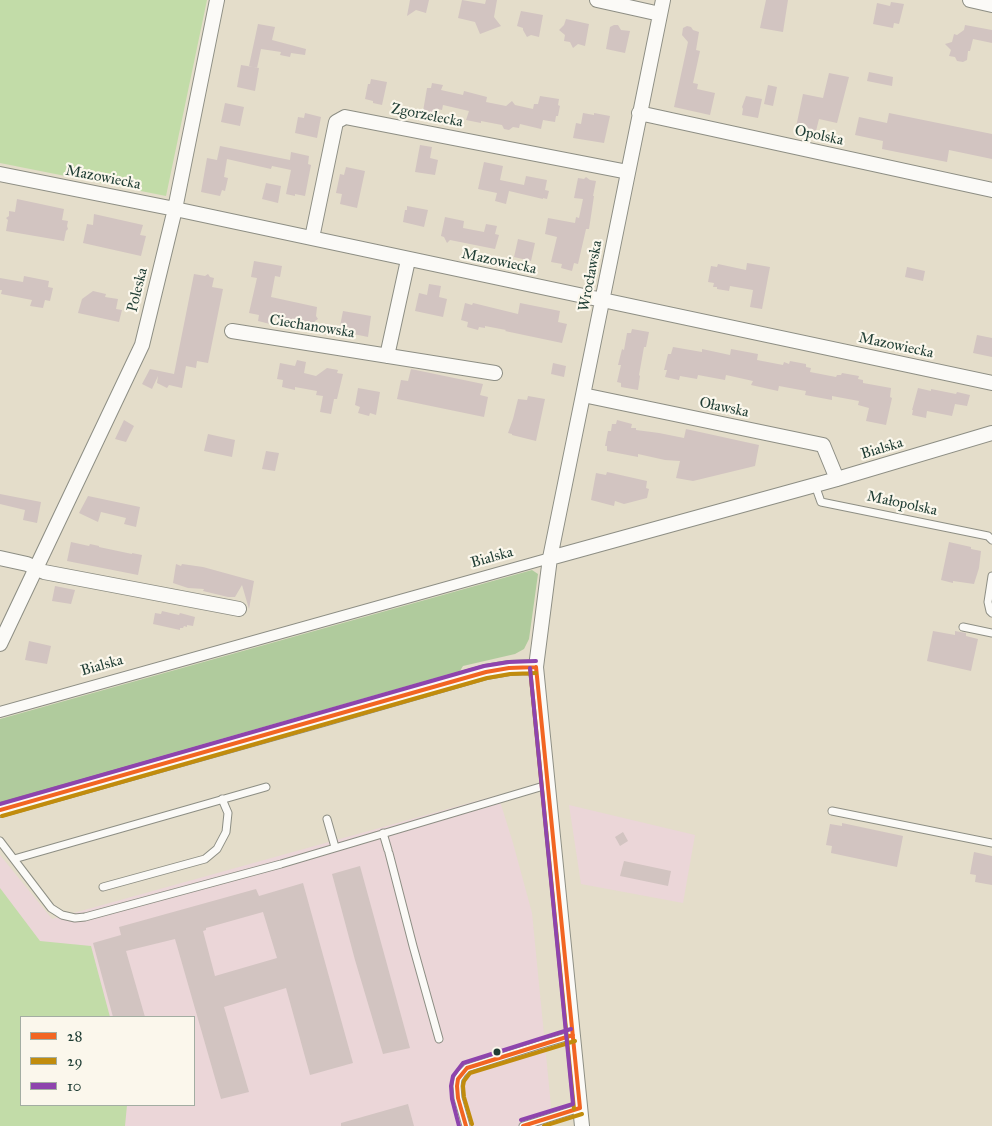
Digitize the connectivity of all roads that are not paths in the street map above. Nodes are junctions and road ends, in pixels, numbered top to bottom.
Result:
1 (217, 0) edge
2 (597, 0) edge
3 (970, 0) edge
4 (992, 5) edge
5 (661, 7) edge
6 (639, 113) junction
7 (628, 172) junction
8 (0, 174) edge
9 (992, 190) edge
10 (175, 209) junction
11 (312, 238) junction
12 (408, 260) junction
13 (602, 300) junction
14 (232, 331) dead end
15 (387, 356) junction
16 (495, 373) dead end
17 (992, 383) edge
18 (583, 395) junction
19 (992, 433) edge
20 (836, 479) junction
21 (816, 485) junction
22 (992, 540) edge
23 (0, 558) edge
24 (550, 558) junction
25 (36, 568) junction
26 (992, 576) edge
27 (239, 610) dead end
28 (992, 613) edge
29 (963, 626) dead end
30 (992, 633) edge
31 (1, 639) edge
32 (536, 667) junction
33 (0, 712) edge
34 (547, 785) junction
35 (266, 787) dead end
36 (222, 799) junction
37 (0, 810) edge
38 (832, 811) dead end
39 (327, 819) dead end
40 (384, 833) junction
41 (0, 841) edge
42 (992, 843) edge
43 (335, 848) junction
44 (14, 859) junction
45 (103, 887) dead end
46 (573, 1035) junction
47 (439, 1039) dead end
48 (580, 1108) junction
49 (466, 1126) edge
50 (523, 1126) edge
51 (582, 1126) edge

1 - 10 street, Poleska
2 - 5 street
3 - 4 street
5 - 6 street, Wrocławska
6 - 7 street, Wrocławska
6 - 9 street, Opolska
7 - 11 street, Zgorzelecka
7 - 13 street, Wrocławska
8 - 10 street, Mazowiecka
10 - 11 street, Mazowiecka
10 - 25 street, Poleska
11 - 12 street, Mazowiecka
12 - 13 street, Mazowiecka
12 - 15 street
13 - 17 street, Mazowiecka
13 - 18 street, Wrocławska
14 - 15 street, Ciechanowska
15 - 16 street, Ciechanowska
18 - 20 street, Oławska
18 - 24 street, Wrocławska
19 - 20 street, Bialska
20 - 21 street, Bialska
21 - 22 lane, Małopolska
21 - 24 street, Bialska
23 - 25 street
24 - 32 street, Wrocławska
24 - 33 street, Bialska
25 - 27 street
25 - 31 street, Poleska
26 - 28 lane
29 - 30 lane
32 - 34 street, Wrocławska
32 - 37 street
34 - 40 lane
34 - 46 street, Wrocławska
35 - 36 lane
36 - 44 lane
36 - 45 lane
38 - 42 lane
39 - 43 lane
40 - 43 lane
40 - 47 lane
41 - 44 lane
43 - 44 lane
46 - 48 street, Wrocławska
46 - 49 lane
48 - 50 lane
48 - 51 street, Wrocławska

